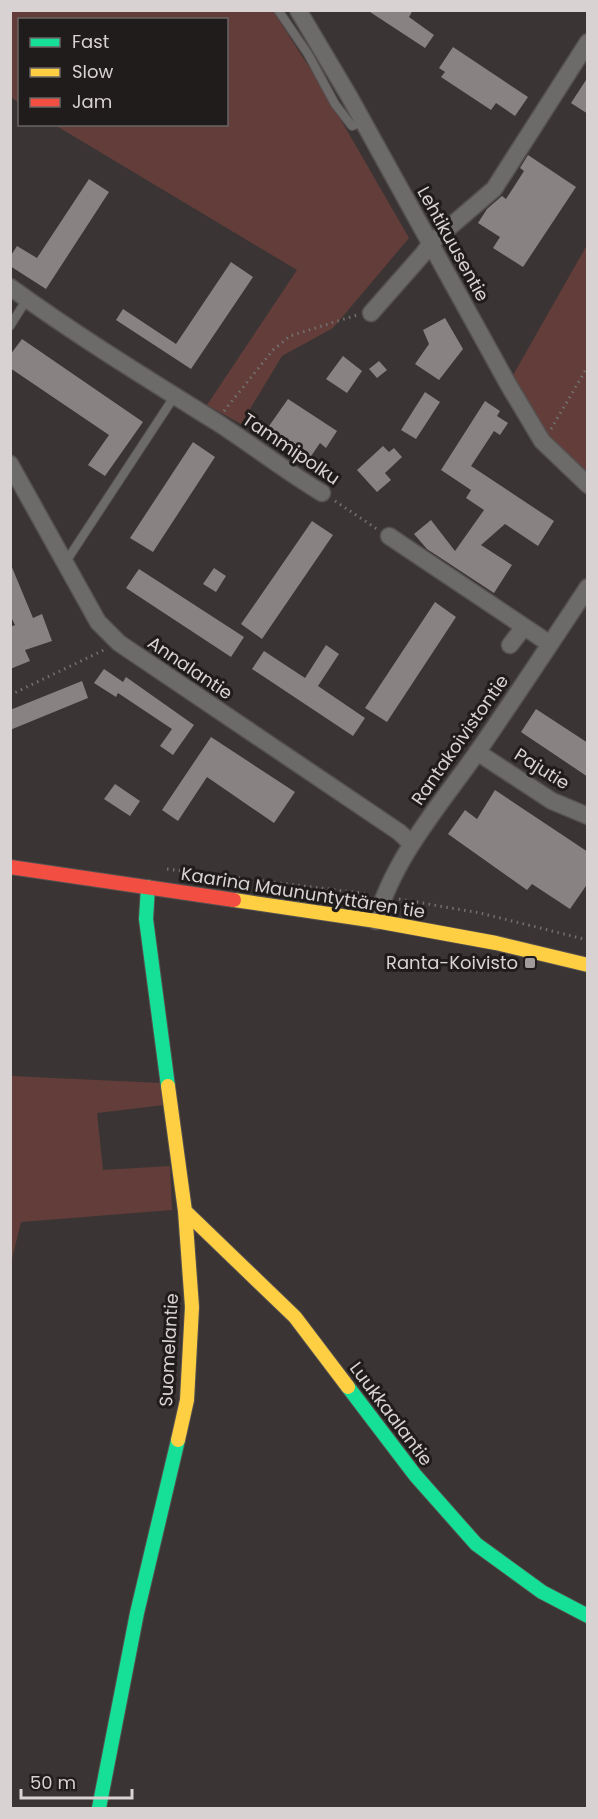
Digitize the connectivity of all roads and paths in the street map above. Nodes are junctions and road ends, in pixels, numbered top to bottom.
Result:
1 (278, 10) edge
2 (298, 10) edge
3 (588, 42) edge
4 (362, 122) junction
5 (430, 243) junction
6 (10, 287) edge
7 (27, 299) junction
8 (371, 313) joint
9 (10, 326) edge
10 (588, 366) edge
11 (174, 397) junction
12 (215, 422) junction
13 (542, 441) junction
14 (10, 464) edge
15 (588, 485) edge
16 (322, 493) joint
17 (389, 536) joint
18 (65, 563) junction
19 (588, 587) edge
20 (524, 627) junction
21 (119, 643) junction
22 (550, 644) junction
23 (510, 645) dead end
24 (10, 695) edge
25 (477, 752) junction
26 (588, 816) edge
27 (412, 844) junction
28 (10, 867) edge
29 (156, 868) dead end
30 (148, 886) junction
31 (383, 896) junction
32 (376, 921) junction
33 (588, 940) edge
34 (588, 965) edge
35 (184, 1211) junction
36 (588, 1616) edge
37 (99, 1809) edge

1 - 4 lane
2 - 4 street, Lehtikuusentie
3 - 5 street
4 - 5 street, Lehtikuusentie
5 - 8 street
5 - 13 street, Lehtikuusentie
6 - 7 street, Tammipolku
7 - 9 lane
7 - 11 street, Tammipolku
8 - 12 path
10 - 13 path
11 - 12 street, Tammipolku
11 - 18 lane
12 - 16 street, Tammipolku
13 - 15 street, Lehtikuusentie
14 - 18 street, Annalantie
16 - 17 path, Tammipolku
17 - 20 street
18 - 21 street, Annalantie
19 - 22 street, Rantakoivistontie
20 - 22 street
20 - 23 street
21 - 24 path
21 - 27 street, Annalantie
22 - 25 street, Rantakoivistontie
25 - 26 street, Pajutie
25 - 27 street, Rantakoivistontie
27 - 31 street, Rantakoivistontie
28 - 30 street, Kaarina Maununtyttären tie
29 - 31 path
30 - 32 street, Kaarina Maununtyttären tie
30 - 35 street, Suomelantie
31 - 32 street, Rantakoivistontie
31 - 33 path
32 - 34 street, Kaarina Maununtyttären tie
35 - 36 street, Luukkaalantie
35 - 37 street, Suomelantie

